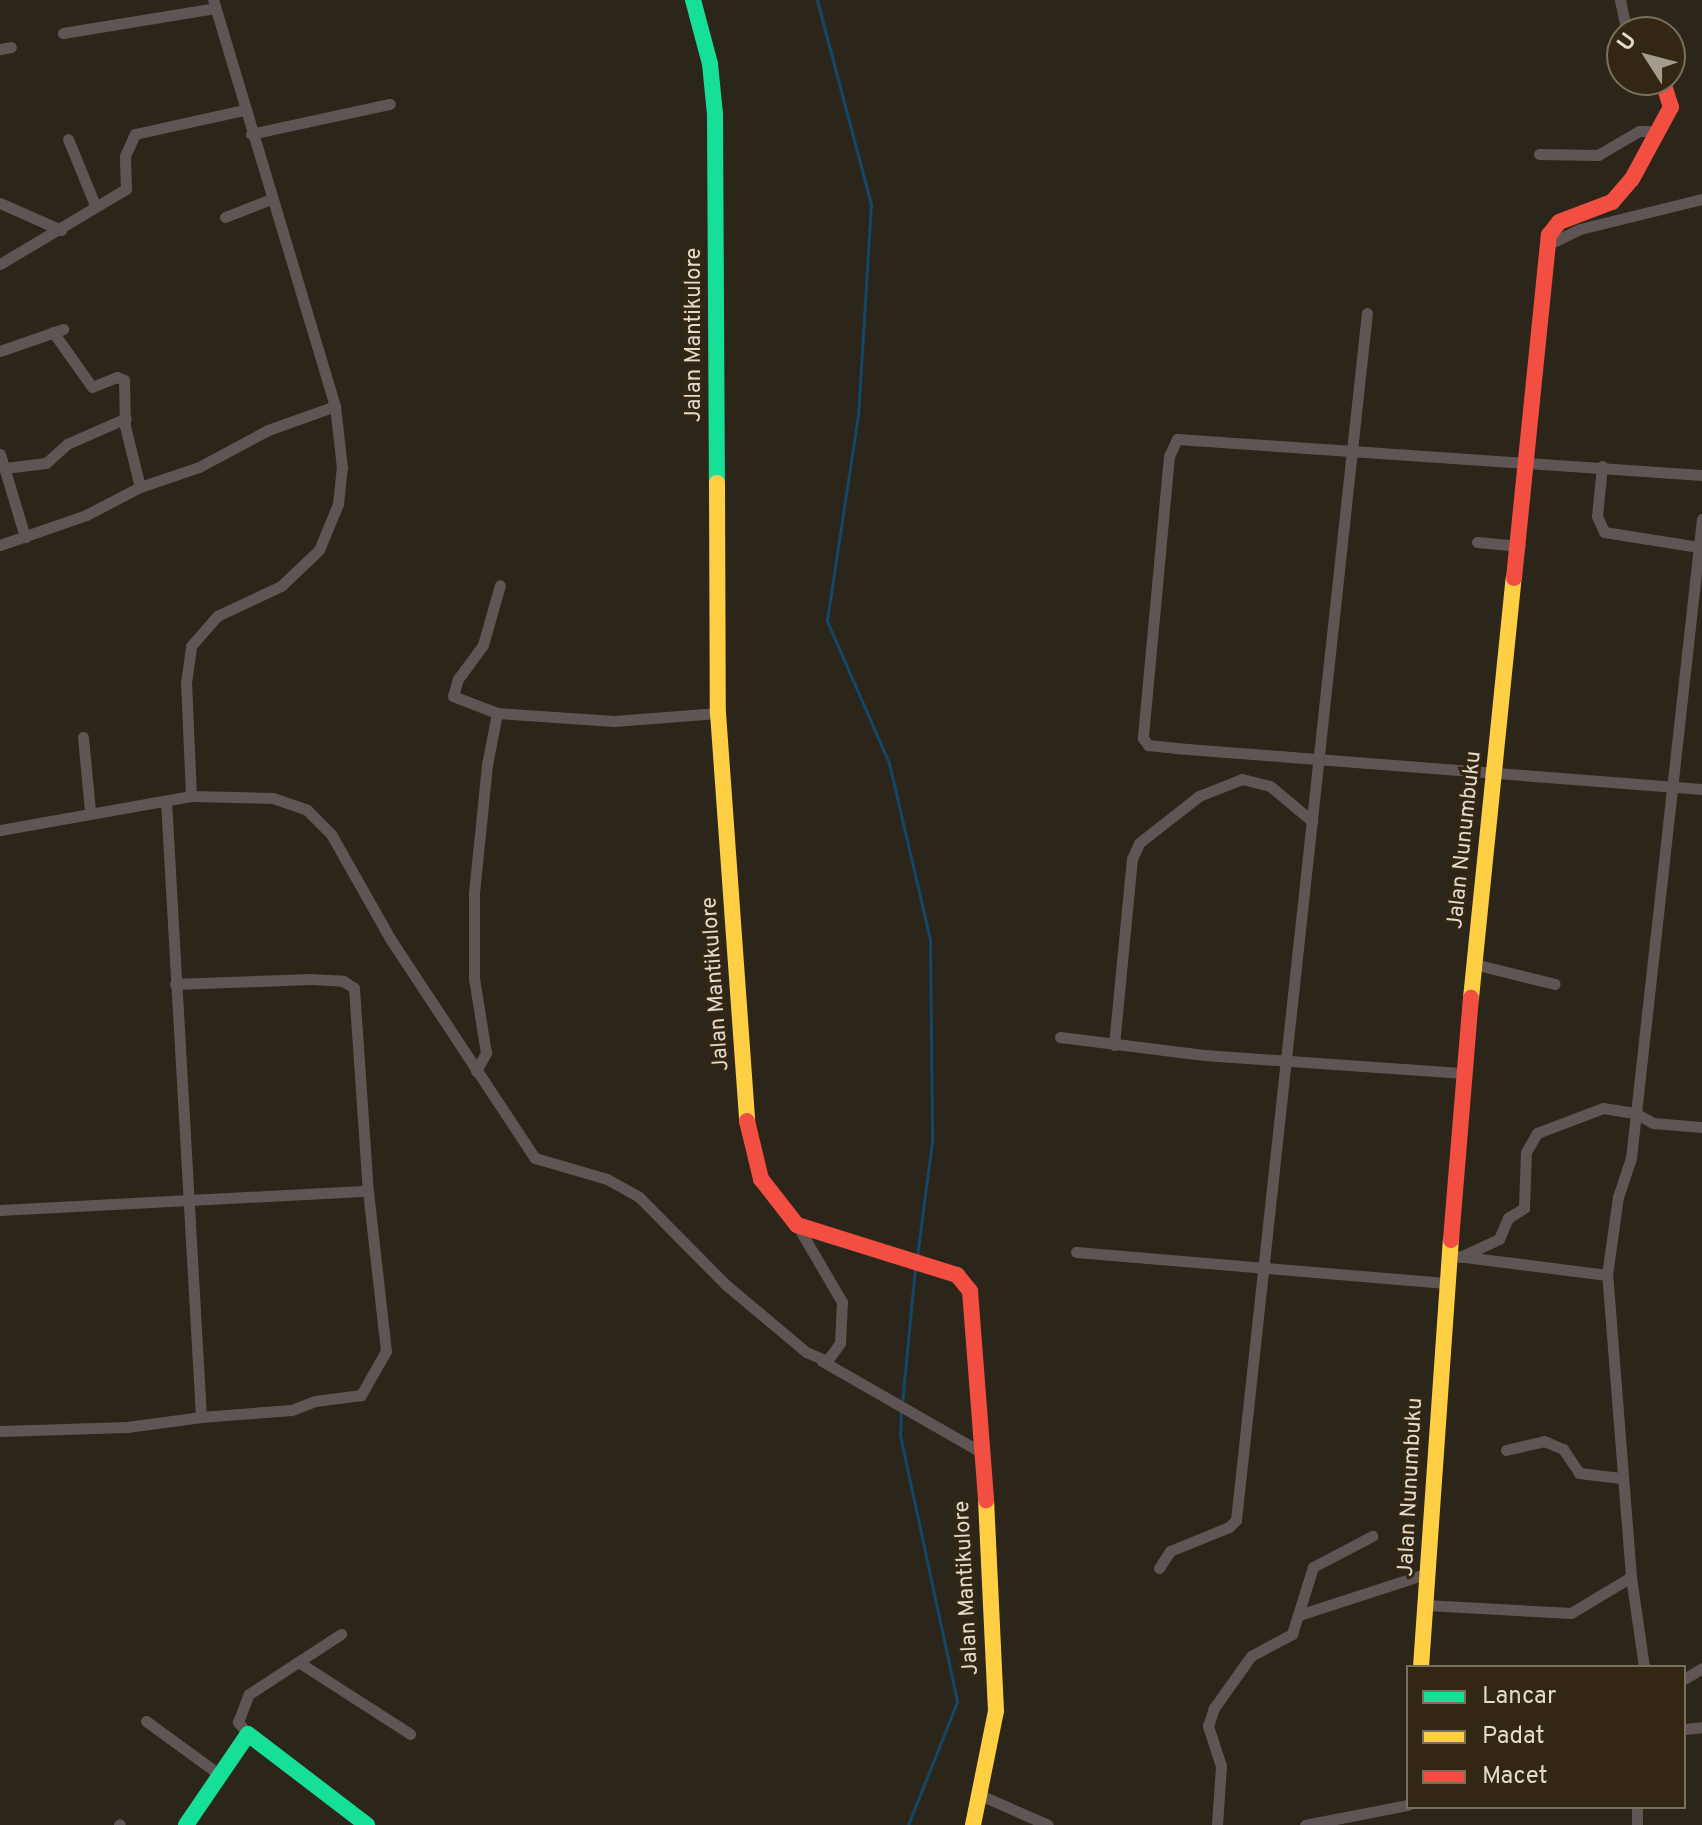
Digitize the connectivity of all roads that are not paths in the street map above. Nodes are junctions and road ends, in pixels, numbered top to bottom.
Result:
1 (693, 0) edge
2 (214, 4) edge
3 (63, 33) dead end
4 (1668, 96) edge
5 (390, 104) dead end
6 (244, 110) junction
7 (1659, 131) junction
8 (251, 134) junction
9 (68, 139) dead end
10 (1539, 154) dead end
11 (271, 199) junction
12 (1702, 199) edge
13 (0, 203) edge
14 (95, 205) junction
15 (225, 217) dead end
16 (61, 230) junction
17 (1551, 243) junction
18 (0, 264) edge
19 (1367, 313) dead end
20 (0, 351) edge
21 (335, 406) junction
22 (126, 418) junction
23 (1351, 450) junction
24 (0, 454) edge
25 (1527, 461) junction
26 (1602, 466) junction
27 (5, 468) junction
28 (1702, 475) edge
29 (140, 487) junction
30 (1702, 519) edge
31 (25, 537) junction
32 (1477, 542) dead end
33 (0, 545) edge
34 (1520, 546) junction
35 (1699, 547) junction
36 (500, 585) dead end
37 (497, 713) junction
38 (718, 713) junction
39 (83, 737) dead end
40 (1319, 760) junction
41 (1495, 777) junction
42 (1672, 787) junction
43 (1702, 789) edge
44 (191, 796) junction
45 (166, 801) junction
46 (90, 811) junction
47 (1312, 821) junction
48 (0, 830) edge
49 (1474, 964) junction
50 (175, 984) junction
51 (1555, 984) dead end
52 (1060, 1037) dead end
53 (1114, 1045) junction
54 (1284, 1061) junction
55 (476, 1071) junction
56 (1463, 1073) junction
57 (1635, 1113) junction
58 (1702, 1127) edge
59 (368, 1191) junction
60 (185, 1197) junction
61 (0, 1210) edge
62 (797, 1225) junction
63 (1076, 1252) dead end
64 (1454, 1255) junction
65 (1264, 1266) junction
66 (1607, 1275) junction
67 (1446, 1283) junction
68 (820, 1361) junction
69 (201, 1417) junction
70 (0, 1431) edge
71 (975, 1449) junction
72 (1506, 1450) dead end
73 (1621, 1478) junction
74 (1372, 1536) dead end
75 (1159, 1568) dead end
76 (1428, 1573) junction
77 (1631, 1577) junction
78 (1426, 1605) junction
79 (1299, 1615) junction
80 (341, 1634) dead end
81 (300, 1663) junction
82 (1421, 1665) edge
83 (1644, 1665) edge
84 (146, 1721) dead end
85 (248, 1734) junction
86 (410, 1734) dead end
87 (220, 1775) junction
88 (980, 1795) junction
89 (1406, 1805) edge
90 (186, 1825) edge
91 (367, 1825) edge
92 (973, 1825) edge
93 (1048, 1825) edge
94 (1217, 1825) edge
95 (1305, 1825) edge

1 - 38 street, Jalan Mantikulore
2 - 3 street
2 - 6 street
4 - 7 street
5 - 8 street
6 - 8 street
6 - 14 street
7 - 10 street
7 - 17 street
8 - 11 street
9 - 14 street
11 - 15 street
11 - 21 street
12 - 17 street
13 - 16 street
14 - 16 street
16 - 18 street
17 - 25 street, Jalan Nunumbuku
19 - 23 street
20 - 22 street
21 - 29 street
21 - 44 street
22 - 27 street
22 - 29 street
23 - 25 street
23 - 40 street
23 - 40 street
24 - 27 street
25 - 26 street
25 - 34 street, Jalan Nunumbuku
26 - 28 street
26 - 35 street
27 - 31 street
29 - 31 street
30 - 35 street
31 - 33 street
32 - 34 street
34 - 41 street, Jalan Nunumbuku
35 - 42 street
36 - 37 street
37 - 38 street
37 - 55 street
38 - 62 street, Jalan Mantikulore
39 - 46 street
40 - 41 street
40 - 47 street
41 - 42 street
41 - 49 street, Jalan Nunumbuku
42 - 43 street
42 - 57 street
44 - 45 street
44 - 55 street
45 - 46 street
45 - 50 street
46 - 48 street
47 - 53 street
47 - 54 street
49 - 51 street
49 - 56 street, Jalan Nunumbuku
50 - 59 street
50 - 60 street
52 - 53 street
53 - 54 street
54 - 56 street
54 - 65 street
55 - 68 street
56 - 64 street, Jalan Nunumbuku
57 - 58 street
57 - 64 street
57 - 66 street
59 - 60 street
59 - 69 street
60 - 61 street
60 - 69 street
62 - 68 street
62 - 71 street, Jalan Mantikulore
63 - 65 street
64 - 66 street
64 - 67 street, Jalan Nunumbuku
65 - 67 street
65 - 75 street
66 - 73 street
67 - 76 street, Jalan Nunumbuku
68 - 71 street
69 - 70 street
71 - 88 street, Jalan Mantikulore
72 - 73 street
73 - 77 street
74 - 79 street
76 - 78 street, Jalan Nunumbuku
76 - 79 street
77 - 78 street
77 - 83 street
78 - 82 street, Jalan Nunumbuku
79 - 94 street
80 - 81 street
81 - 85 street
81 - 86 street
84 - 87 street
85 - 87 street
85 - 91 street
87 - 90 street
88 - 92 street, Jalan Mantikulore
88 - 93 street
89 - 95 street

